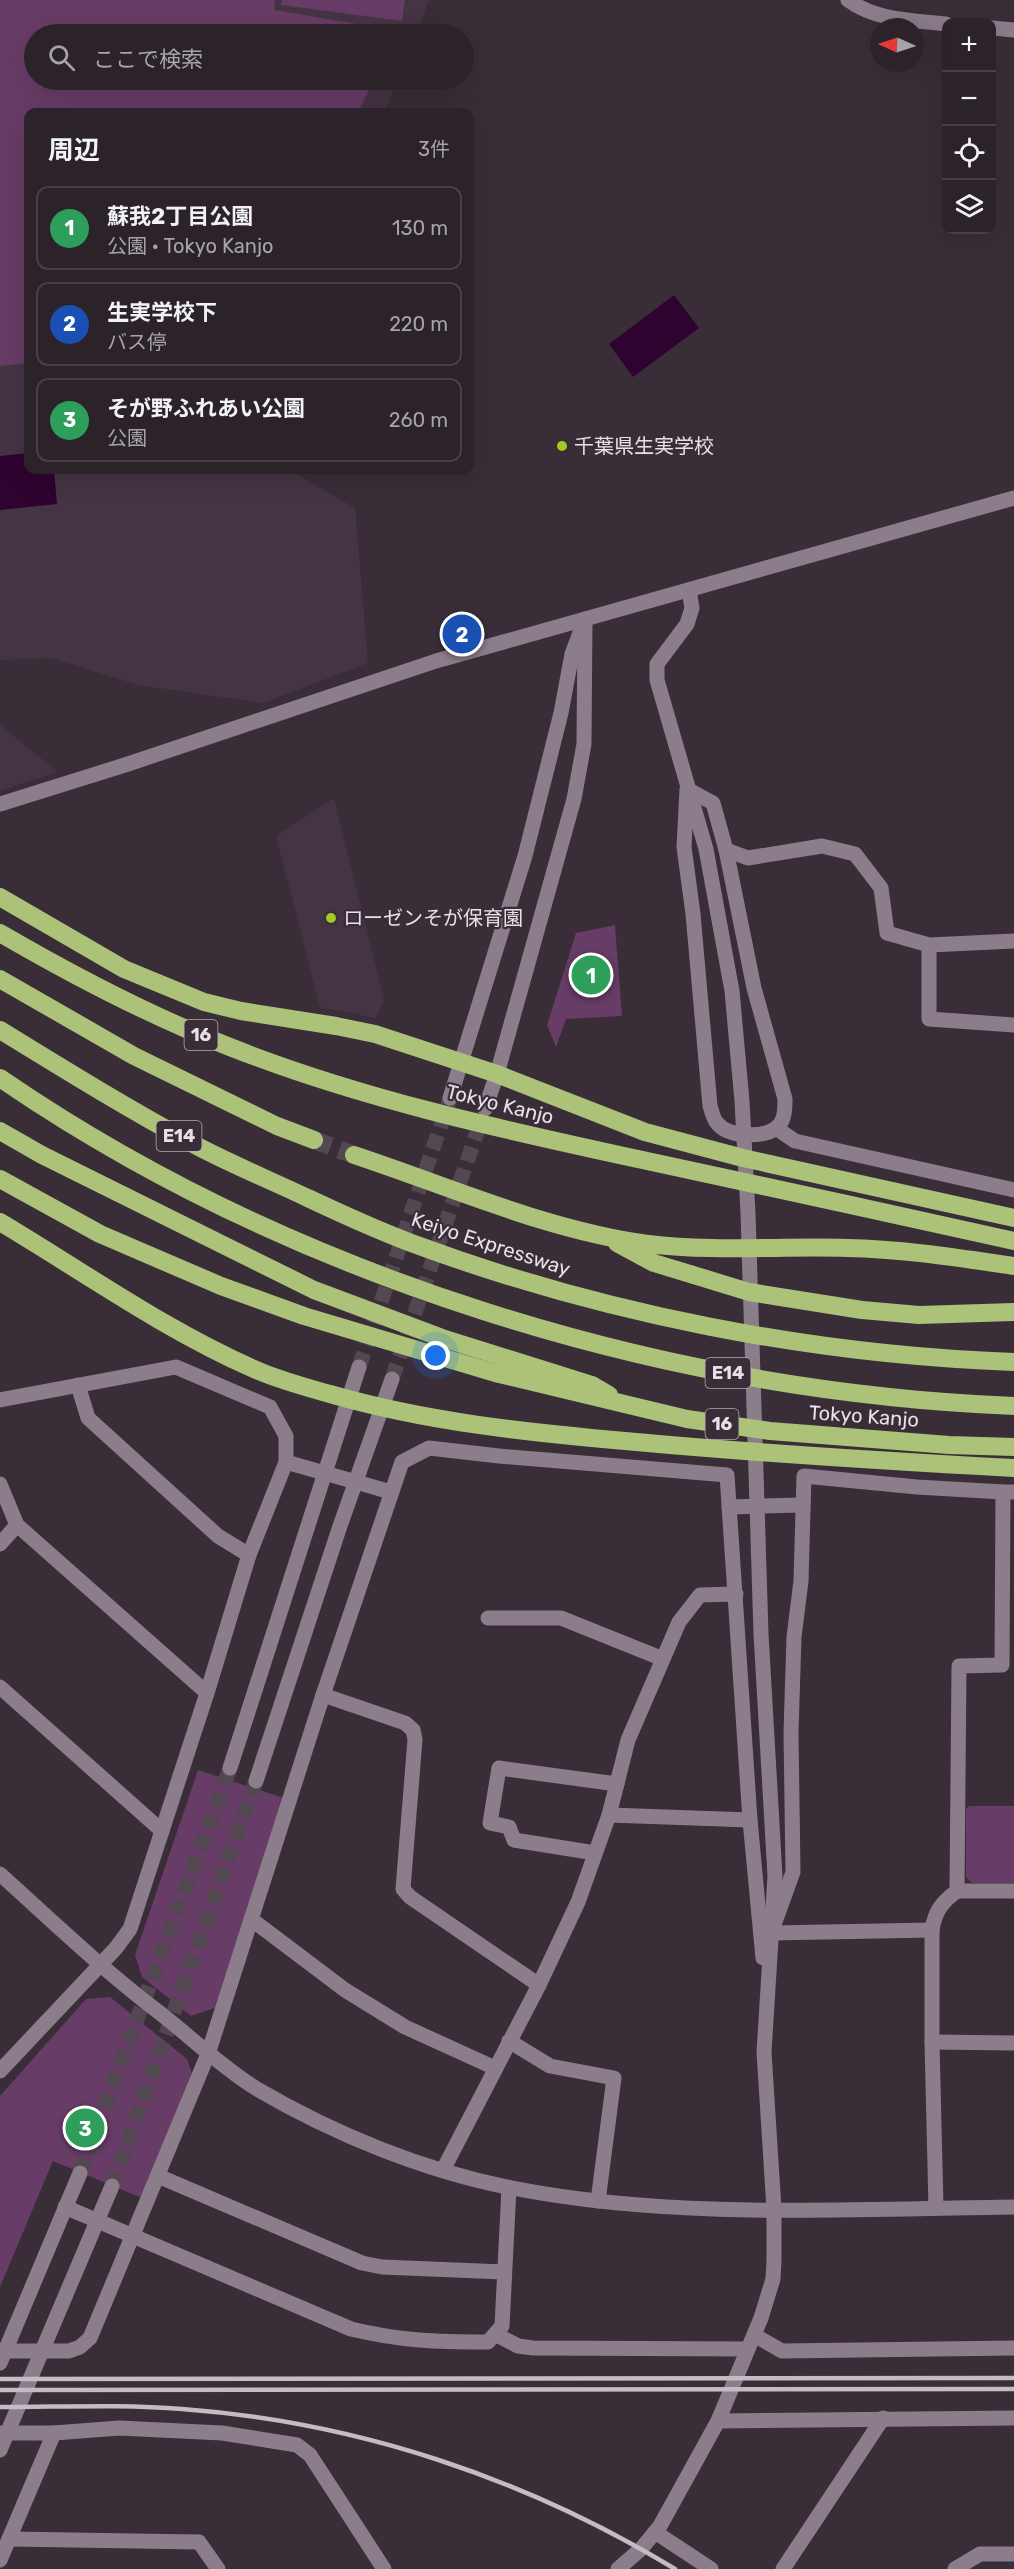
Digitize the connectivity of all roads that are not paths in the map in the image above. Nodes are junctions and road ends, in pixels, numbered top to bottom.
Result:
1 (848, 0) edge
2 (942, 24) edge
3 (996, 28) edge
4 (1014, 30) edge
5 (1014, 498) edge
6 (689, 590) junction
7 (585, 619) junction
8 (687, 789) junction
9 (0, 804) edge
10 (726, 850) junction
11 (0, 897) edge
12 (0, 933) edge
13 (1014, 942) edge
14 (929, 945) junction
15 (0, 979) edge
16 (1014, 1025) edge
17 (0, 1030) edge
18 (462, 1063) junction
19 (497, 1074) junction
20 (0, 1078) edge
21 (450, 1098) tunnel mouth
22 (485, 1109) tunnel mouth
23 (776, 1128) junction
24 (0, 1131) edge
25 (315, 1140) tunnel mouth
26 (354, 1155) tunnel mouth
27 (0, 1179) edge
28 (1014, 1190) edge
29 (1014, 1218) edge
30 (0, 1222) edge
31 (605, 1236) junction
32 (1014, 1241) edge
33 (1014, 1266) edge
34 (1014, 1312) edge
35 (440, 1347) junction
36 (1014, 1362) edge
37 (359, 1367) tunnel mouth
38 (392, 1379) tunnel mouth
39 (78, 1385) junction
40 (348, 1399) junction
41 (0, 1400) edge
42 (1014, 1406) edge
43 (382, 1409) junction
44 (1014, 1447) edge
45 (286, 1462) junction
46 (1014, 1468) edge
47 (0, 1484) edge
48 (391, 1492) junction
49 (1009, 1492) edge
50 (802, 1505) junction
51 (729, 1507) junction
52 (17, 1525) junction
53 (0, 1544) edge
54 (249, 1555) junction
55 (1008, 1589) edge
56 (736, 1594) junction
57 (488, 1618) dead end
58 (663, 1659) junction
59 (0, 1687) edge
60 (207, 1693) junction
61 (323, 1695) junction
62 (230, 1768) tunnel mouth
63 (256, 1781) tunnel mouth
64 (617, 1784) junction
65 (609, 1815) junction
66 (750, 1820) junction
67 (162, 1831) junction
68 (595, 1853) junction
69 (0, 1874) edge
70 (957, 1891) junction
71 (1014, 1892) edge
72 (251, 1919) junction
73 (932, 1930) junction
74 (771, 1933) junction
75 (100, 1964) junction
76 (539, 1985) junction
77 (768, 1987) junction
78 (509, 2041) junction
79 (932, 2042) junction
80 (1014, 2043) edge
81 (208, 2054) junction
82 (3, 2063) edge
83 (495, 2068) junction
84 (443, 2170) junction
85 (80, 2172) tunnel mouth
86 (158, 2176) junction
87 (112, 2186) tunnel mouth
88 (509, 2188) junction
89 (598, 2200) junction
90 (1014, 2206) edge
91 (65, 2207) junction
92 (936, 2208) junction
93 (774, 2209) junction
94 (98, 2221) junction
95 (504, 2272) junction
96 (497, 2335) junction
97 (751, 2342) junction
98 (1014, 2348) edge
99 (0, 2351) edge
100 (0, 2363) edge
101 (883, 2418) junction
102 (1014, 2418) edge
103 (718, 2421) junction
104 (0, 2433) edge
105 (54, 2433) junction
106 (0, 2450) edge
107 (655, 2532) junction
108 (9, 2539) junction
109 (1014, 2554) edge
110 (0, 2560) edge
111 (218, 2569) edge
112 (384, 2569) edge
113 (618, 2569) edge
114 (711, 2569) edge
115 (783, 2569) edge
116 (955, 2569) edge

1 - 2 street
3 - 4 street
5 - 6 street
6 - 7 street
6 - 8 street
7 - 9 street
7 - 18 street
7 - 19 street
8 - 10 street
8 - 23 street
8 - 74 street
10 - 14 street
10 - 23 street
11 - 18 highway
12 - 32 highway, Tokyo Kanjo / 16
13 - 14 street
14 - 16 street
15 - 25 highway
17 - 36 highway, Keiyo Expressway / E14
18 - 19 highway
18 - 21 street
19 - 22 street
19 - 29 highway
20 - 42 highway, E14
23 - 28 street
24 - 35 highway
26 - 31 highway
27 - 35 highway
30 - 40 highway, 16
31 - 33 highway
31 - 34 highway
35 - 44 highway, Tokyo Kanjo / 16
37 - 40 street
38 - 43 street
39 - 41 street
39 - 45 street
39 - 54 street
40 - 43 highway, 16
40 - 62 street
43 - 46 highway, 16
43 - 63 street
45 - 48 street
45 - 54 street
47 - 52 street
48 - 51 street
48 - 61 street
49 - 50 street
49 - 55 street
50 - 51 street
50 - 74 street
51 - 56 street
52 - 53 street
52 - 60 street
54 - 60 street
55 - 70 street
56 - 58 street
56 - 66 street
57 - 58 street
58 - 64 street
59 - 67 street
60 - 67 street
61 - 72 street
61 - 76 street
64 - 65 street
64 - 68 street
65 - 66 street
65 - 68 street
66 - 77 street
67 - 75 street
68 - 76 street
69 - 75 street
70 - 71 street
70 - 73 street
72 - 81 street
72 - 83 street
73 - 74 street
73 - 79 street
74 - 77 street
75 - 81 street
75 - 82 street
76 - 78 street
77 - 93 street
78 - 83 street
78 - 89 street
79 - 80 street
79 - 92 street
81 - 84 street
81 - 86 street
83 - 84 street
84 - 88 street
85 - 91 street
86 - 95 street
86 - 99 street
87 - 94 street
88 - 89 street
88 - 95 street
89 - 93 street
90 - 92 street
91 - 94 street
91 - 100 street
92 - 93 street
93 - 97 street
94 - 96 street
94 - 106 street
95 - 96 street
96 - 97 street
97 - 98 street
97 - 103 street
101 - 102 street
101 - 103 street
101 - 115 street
103 - 107 street
104 - 105 street
105 - 108 street
105 - 112 street
107 - 113 street
107 - 114 street
108 - 110 street
108 - 111 street
109 - 116 street

